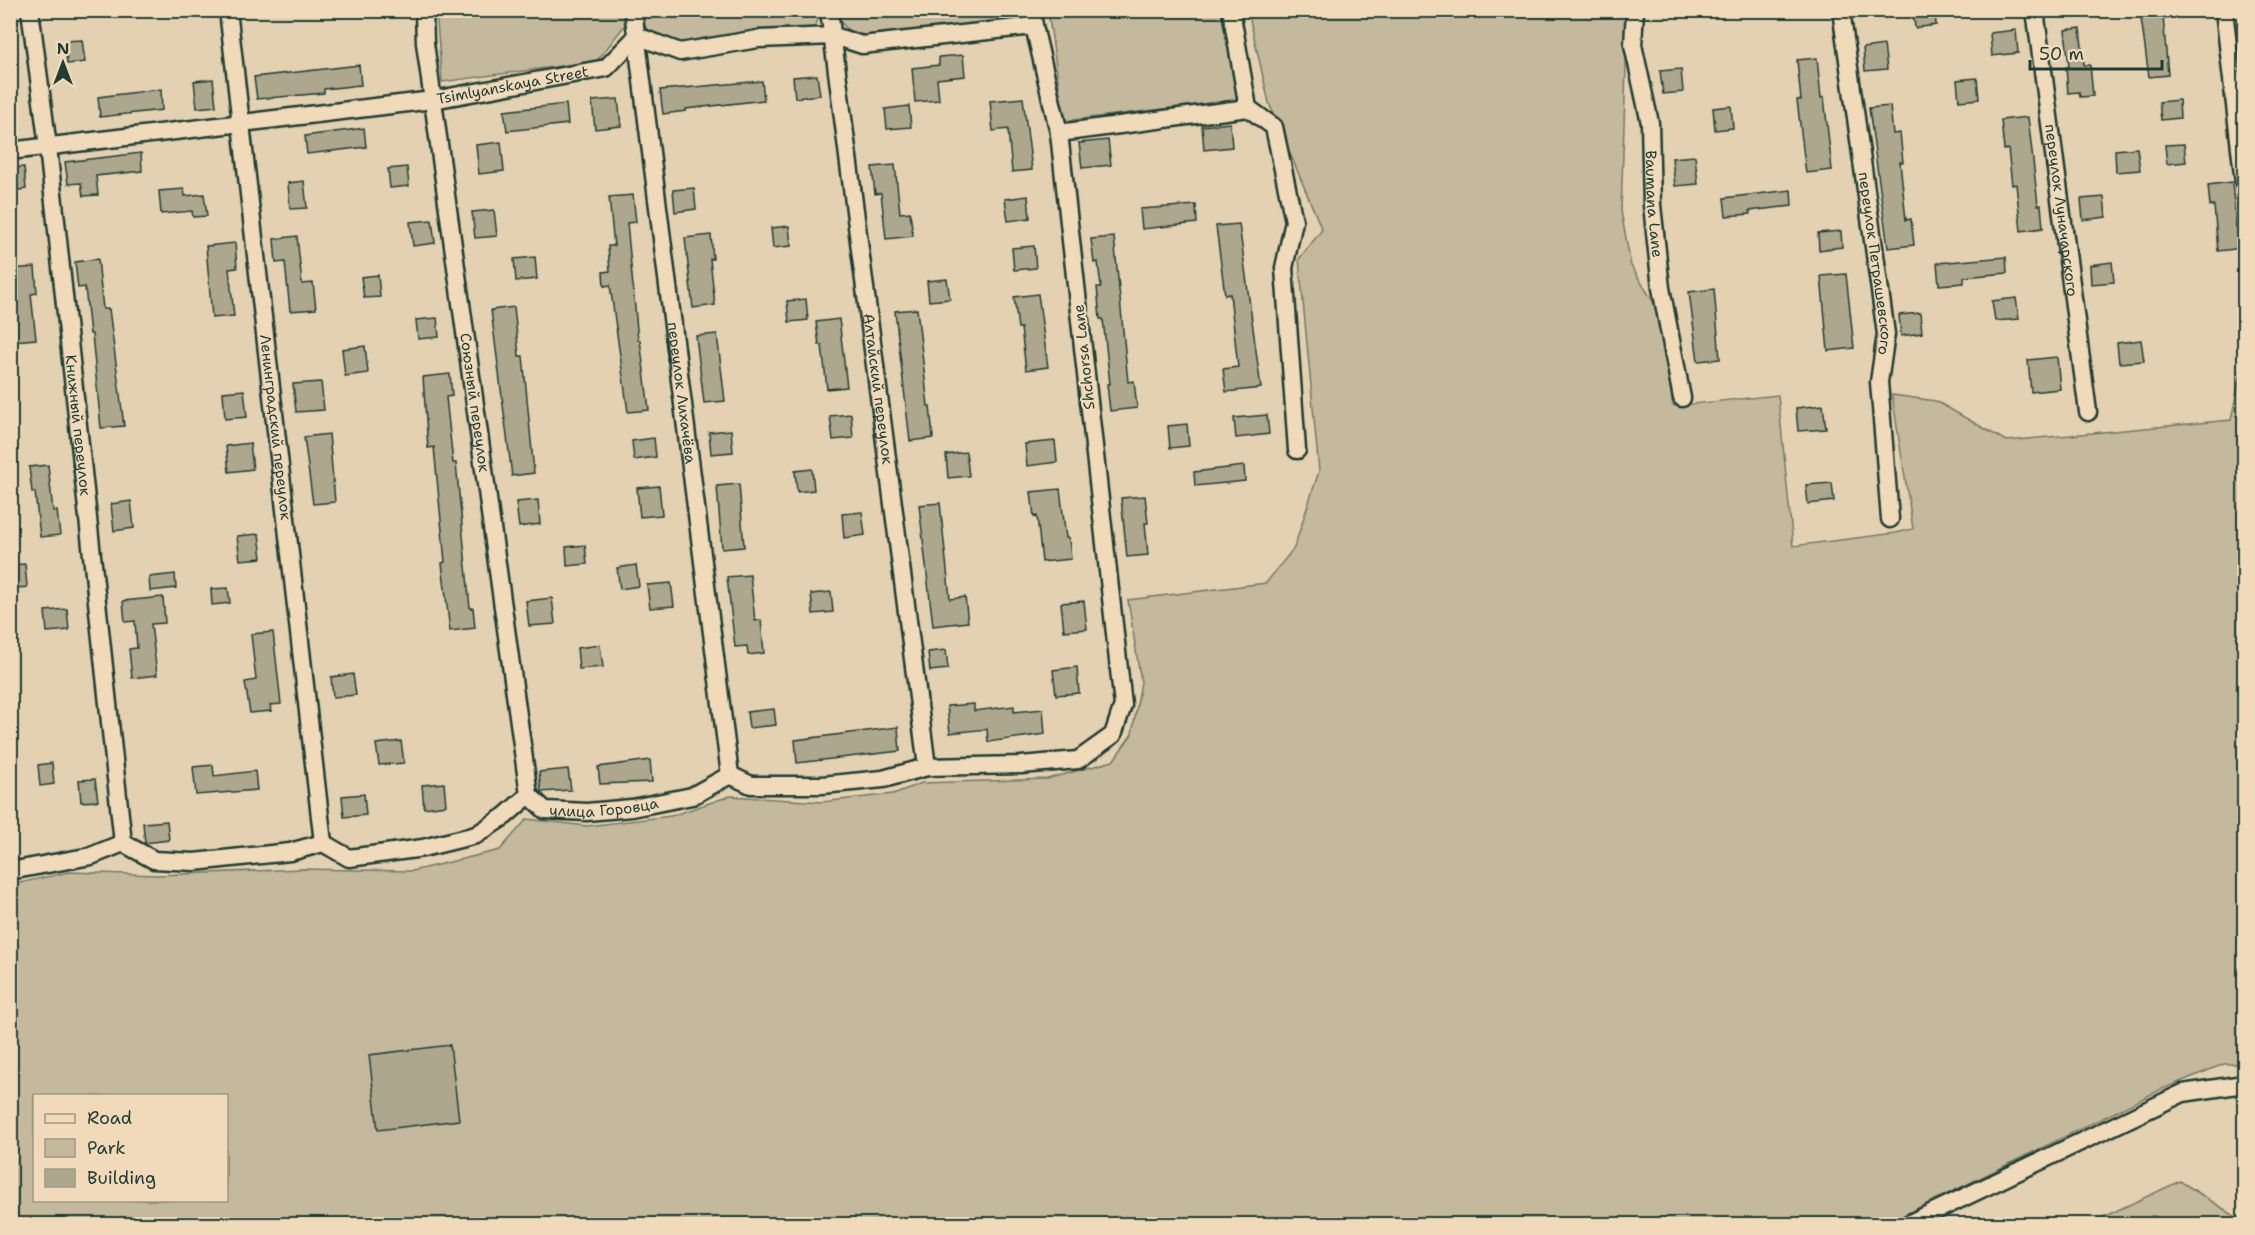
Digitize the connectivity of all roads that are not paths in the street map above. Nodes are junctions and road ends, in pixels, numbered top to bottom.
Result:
1 (30, 10) edge
2 (228, 10) edge
3 (424, 10) edge
4 (633, 10) edge
5 (829, 10) edge
6 (1231, 10) edge
7 (1635, 10) edge
8 (1840, 10) edge
9 (2035, 10) edge
10 (2224, 10) edge
11 (1033, 18) edge
12 (637, 36) junction
13 (834, 36) junction
14 (433, 100) junction
15 (1248, 108) junction
16 (243, 123) junction
17 (1059, 133) junction
18 (48, 147) junction
19 (10, 151) edge
20 (2244, 183) edge
21 (1682, 398) dead end
22 (2088, 412) dead end
23 (1297, 450) dead end
24 (1890, 519) dead end
25 (927, 767) junction
26 (730, 775) junction
27 (529, 795) junction
28 (123, 843) junction
29 (323, 843) junction
30 (10, 871) edge
31 (2244, 1084) edge
32 (1908, 1224) edge

1 - 18 street, Книжный переулок
2 - 16 street, Ленинградский переулок
3 - 14 street, Союзный переулок
4 - 12 street, переулок Лихачёва
5 - 13 street, Алтайский переулок
6 - 15 street
7 - 21 street, Baumana Lane
8 - 24 street, переулок Петрашевского
9 - 22 street, переулок Луначарского
10 - 20 street
11 - 13 street
11 - 17 street, Shchorsa Lane
12 - 13 street
12 - 14 street, Tsimlyanskaya Street
12 - 26 street, переулок Лихачёва
13 - 25 street, Алтайский переулок
14 - 16 street, Tsimlyanskaya Street
14 - 27 street, Союзный переулок
15 - 17 street
15 - 23 street
16 - 18 street, Tsimlyanskaya Street
16 - 29 street, Ленинградский переулок
17 - 25 street, Shchorsa Lane
18 - 19 street, Tsimlyanskaya Street
18 - 28 street, Книжный переулок
25 - 26 street
26 - 27 street, улица Горовца
27 - 29 street, улица Горовца
28 - 29 street
28 - 30 street
31 - 32 street

